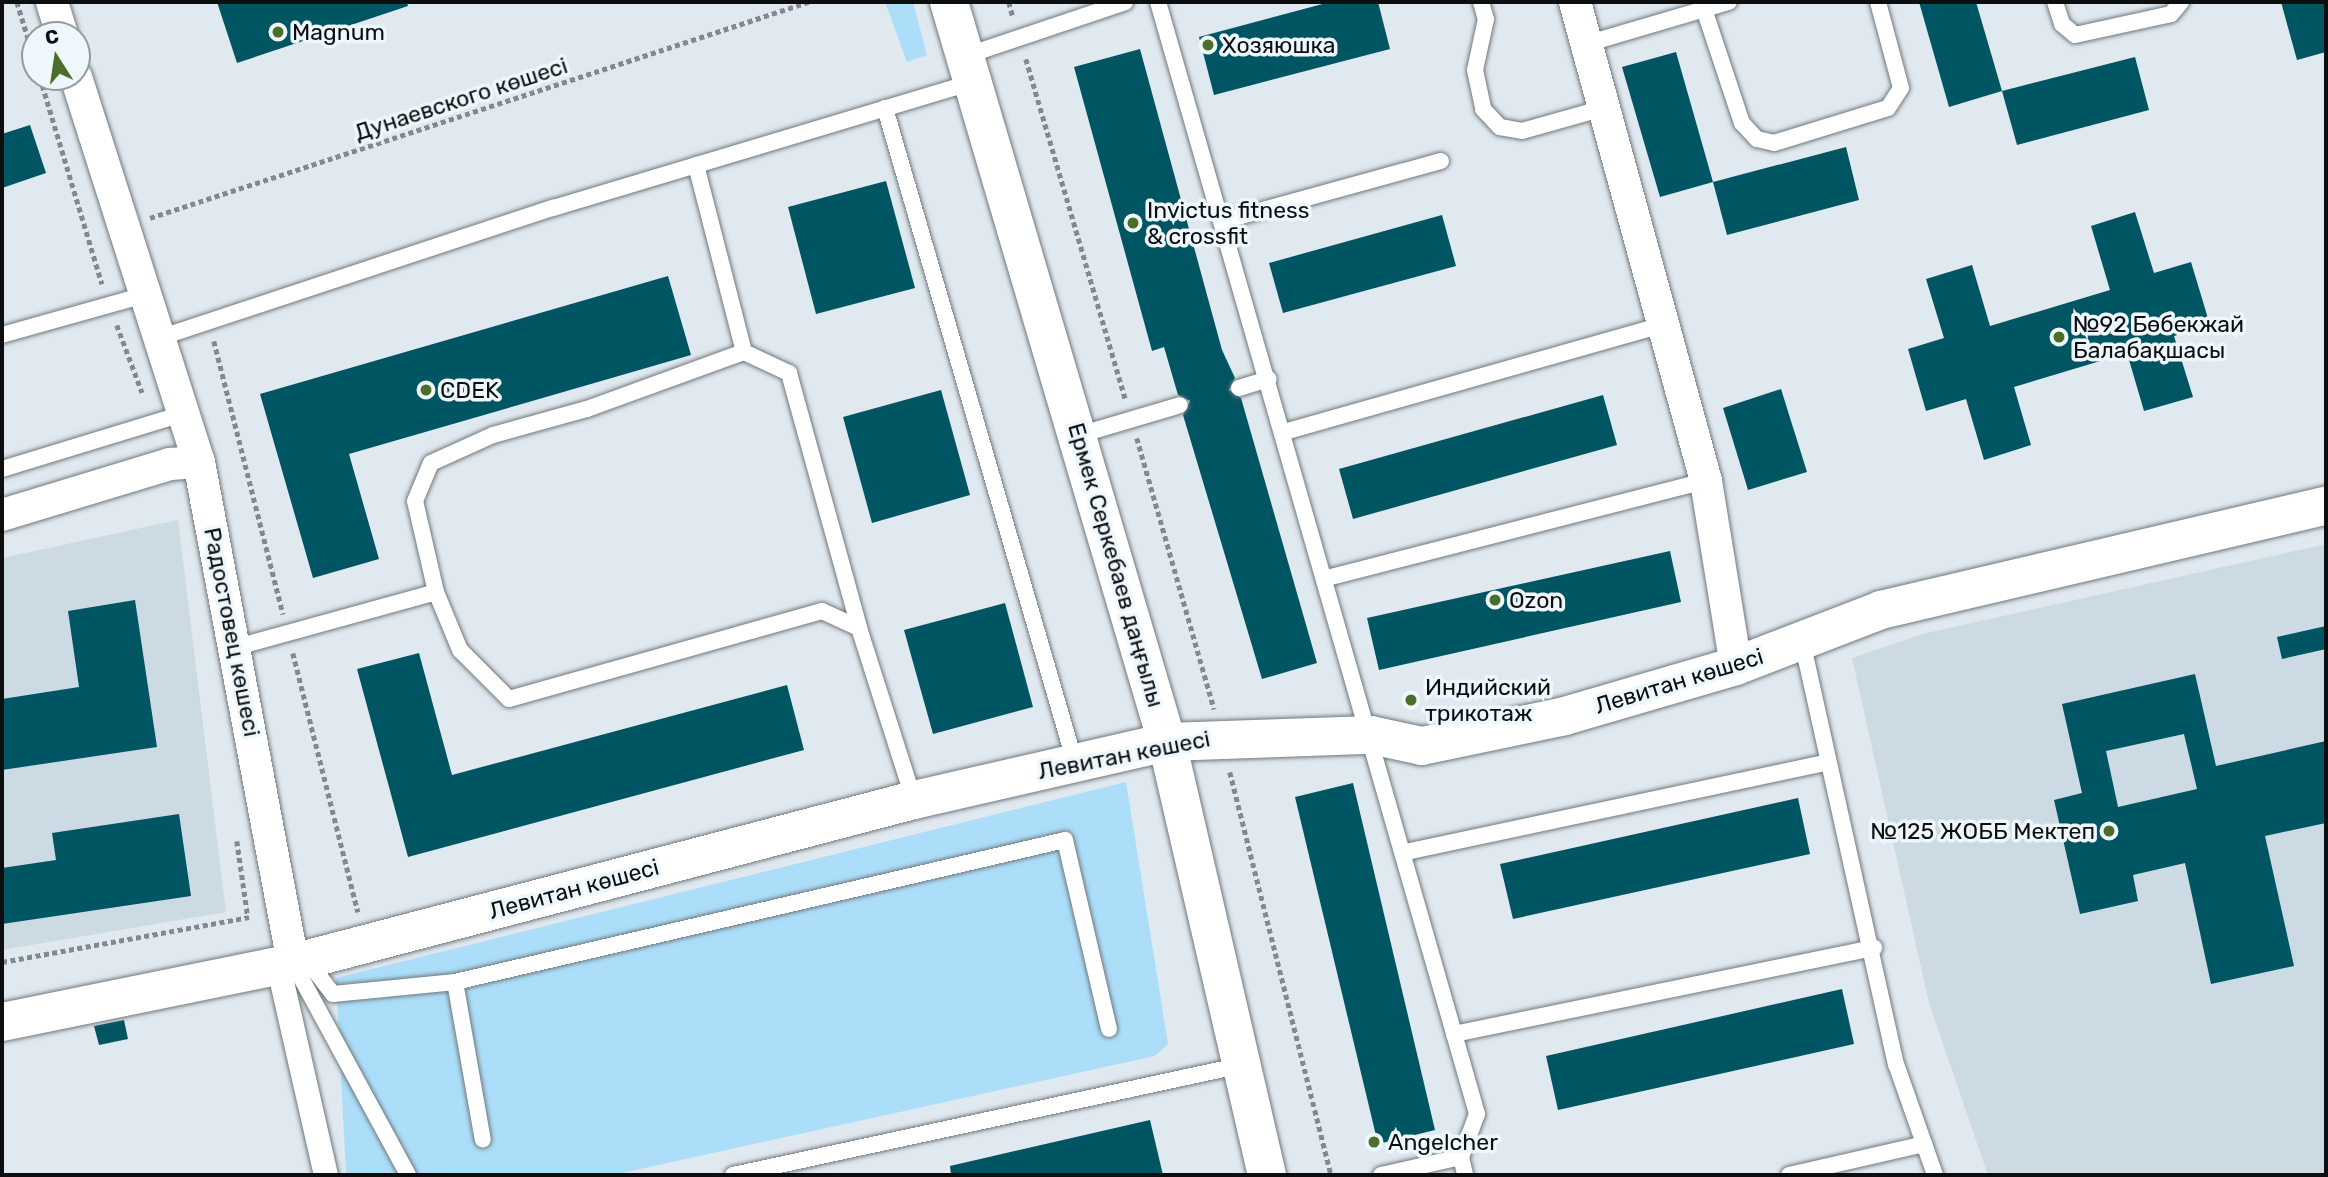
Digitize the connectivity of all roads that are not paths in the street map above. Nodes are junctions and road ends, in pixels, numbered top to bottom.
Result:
1 (52, 2) edge
2 (949, 2) edge
3 (1125, 2) edge
4 (1158, 2) edge
5 (1481, 2) edge
6 (1575, 2) edge
7 (1729, 2) edge
8 (1878, 2) edge
9 (2055, 2) edge
10 (2181, 2) edge
11 (1704, 9) junction
12 (58, 21) edge
13 (1586, 44) junction
14 (969, 69) junction
15 (81, 91) edge
16 (885, 108) junction
17 (1604, 108) junction
18 (1441, 161) dead end
19 (696, 164) junction
20 (1223, 221) junction
21 (148, 294) junction
22 (1661, 325) junction
23 (2, 335) edge
24 (162, 337) junction
25 (744, 352) junction
26 (1269, 379) junction
27 (1239, 388) dead end
28 (1180, 405) dead end
29 (185, 413) junction
30 (1284, 432) junction
31 (1079, 435) junction
32 (199, 462) junction
33 (2, 469) edge
34 (1706, 481) junction
35 (2326, 506) edge
36 (2, 515) edge
37 (1327, 578) junction
38 (436, 592) junction
39 (859, 628) junction
40 (1802, 641) junction
41 (237, 647) junction
42 (1736, 666) junction
43 (1371, 736) junction
44 (1167, 742) junction
45 (1075, 763) junction
46 (1826, 763) junction
47 (914, 800) junction
48 (1406, 852) junction
49 (1874, 948) junction
50 (293, 965) junction
51 (455, 982) junction
52 (2, 1022) edge
53 (1109, 1029) dead end
54 (1454, 1034) junction
55 (1242, 1065) junction
56 (483, 1140) dead end
57 (1924, 1144) junction
58 (1461, 1157) junction
59 (326, 1175) edge
60 (408, 1175) edge
61 (733, 1175) edge
62 (1267, 1175) edge
63 (1381, 1175) edge
64 (1465, 1175) edge
65 (1789, 1175) edge
66 (1935, 1175) edge

1 - 12 street
2 - 14 street, Ермек Серкебаев даңғылы
3 - 14 lane
4 - 20 lane
5 - 17 lane
6 - 13 street
7 - 11 lane
8 - 11 lane
9 - 10 lane
11 - 13 lane
13 - 17 street
14 - 16 lane
14 - 31 street, Ермек Серкебаев даңғылы
15 - 21 street, Радостовец көшесі
16 - 19 lane
16 - 45 lane
17 - 22 street
18 - 20 lane
19 - 24 lane
19 - 25 lane
20 - 26 lane
21 - 23 lane
21 - 24 street, Радостовец көшесі
22 - 30 lane
22 - 34 street
24 - 29 street, Радостовец көшесі
25 - 38 lane
25 - 39 lane
26 - 27 lane
26 - 30 lane
28 - 31 lane
29 - 32 street, Радостовец көшесі
29 - 33 lane
30 - 37 lane
31 - 44 street, Ермек Серкебаев даңғылы
32 - 36 street
32 - 41 street, Радостовец көшесі
34 - 37 lane
34 - 42 street
35 - 40 street, Левитан көшесі
37 - 43 lane
38 - 39 lane
38 - 41 lane
39 - 47 lane
40 - 42 street, Левитан көшесі
40 - 46 lane
41 - 50 street, Радостовец көшесі
42 - 43 street, Левитан көшесі
43 - 44 street, Левитан көшесі
43 - 48 lane
44 - 45 street, Левитан көшесі
44 - 55 street, Ермек Серкебаев даңғылы
45 - 47 street, Левитан көшесі
46 - 48 lane
46 - 49 lane
47 - 50 street, Левитан көшесі
48 - 54 lane
49 - 54 lane
49 - 57 lane
50 - 51 lane
50 - 52 street, Левитан көшесі
50 - 59 street, Радостовец көшесі
50 - 60 lane, Радостовец көшесі
51 - 53 lane
51 - 56 lane
54 - 58 lane
55 - 61 lane
55 - 62 street, Ермек Серкебаев даңғылы
57 - 65 lane
57 - 66 lane
58 - 63 lane
58 - 64 lane

